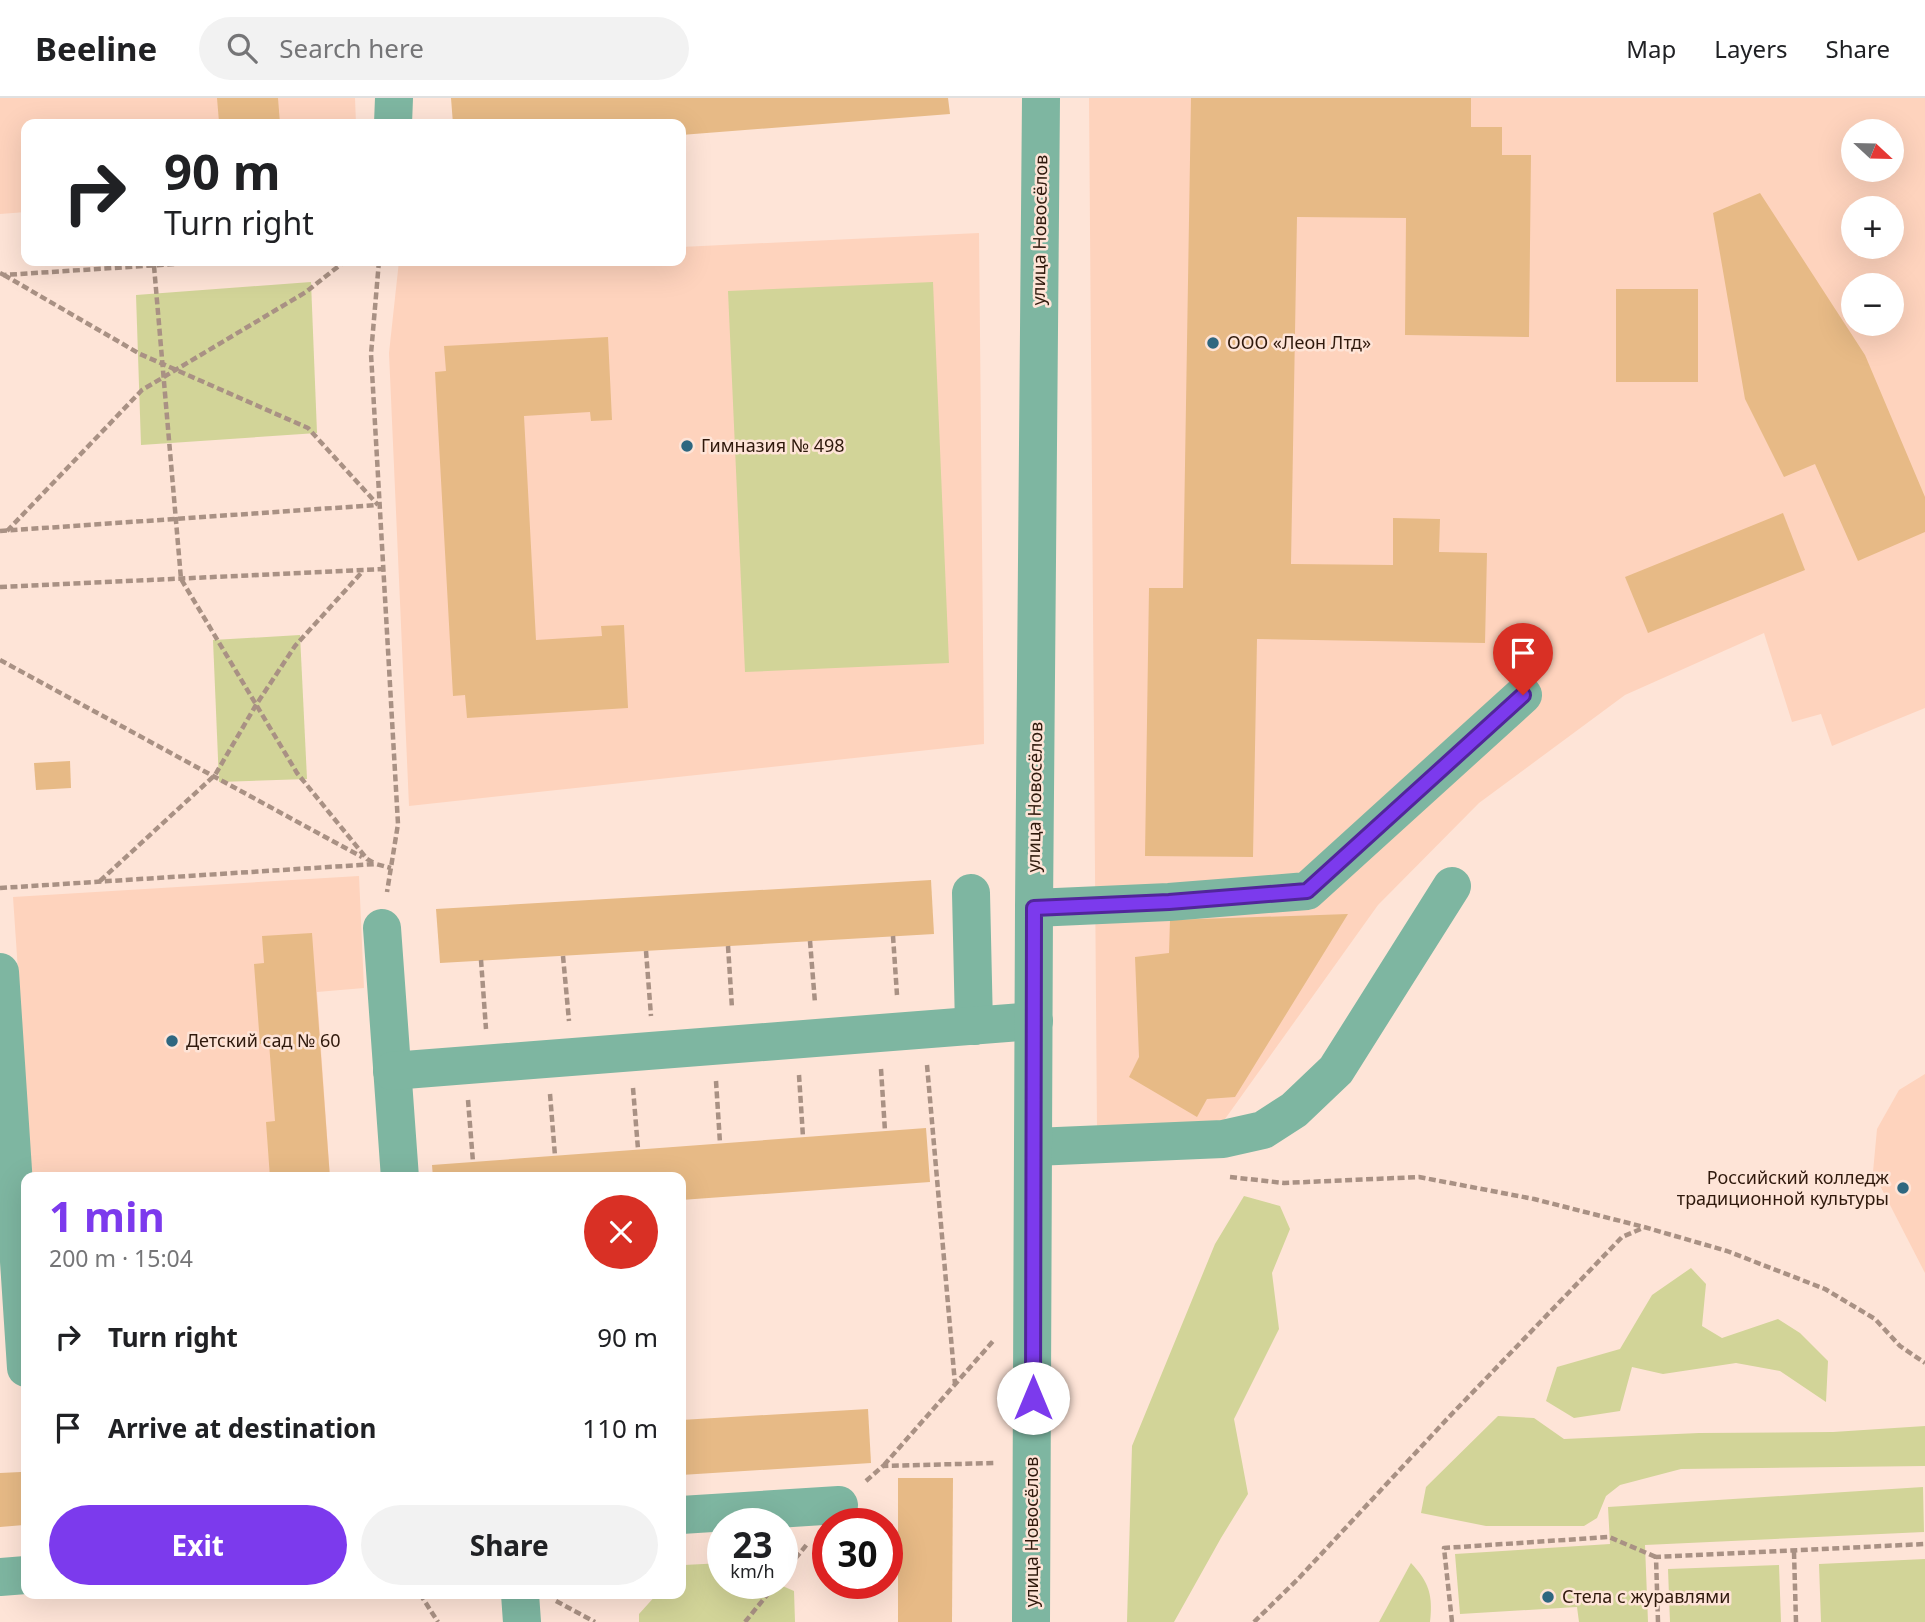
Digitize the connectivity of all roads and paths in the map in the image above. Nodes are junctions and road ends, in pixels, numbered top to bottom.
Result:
1 (394, 98) edge
2 (1041, 98) edge
3 (393, 119) edge
4 (154, 266) joint
5 (339, 266) edge
6 (379, 266) edge
7 (2, 274) edge
8 (161, 363) junction
9 (176, 370) junction
10 (163, 377) junction
11 (378, 505) junction
12 (174, 520) junction
13 (0, 531) edge
14 (7, 531) junction
15 (385, 569) junction
16 (363, 571) junction
17 (181, 579) junction
18 (0, 587) edge
19 (0, 660) edge
20 (1523, 695) dead end
21 (256, 705) junction
22 (215, 775) junction
23 (367, 859) junction
24 (376, 864) junction
25 (391, 868) junction
26 (100, 881) junction
27 (1452, 886) dead end
28 (0, 888) edge
29 (971, 893) dead end
30 (1034, 908) junction
31 (382, 928) joint
32 (893, 936) dead end
33 (810, 941) dead end
34 (729, 946) dead end
35 (646, 951) dead end
36 (563, 956) dead end
37 (481, 961) dead end
38 (0, 972) edge
39 (1034, 1021) junction
40 (974, 1026) junction
41 (901, 1031) junction
42 (807, 1039) junction
43 (724, 1045) junction
44 (642, 1051) junction
45 (560, 1058) junction
46 (477, 1064) junction
47 (392, 1071) junction
48 (885, 1131) dead end
49 (803, 1137) dead end
50 (720, 1143) dead end
51 (1034, 1147) junction
52 (638, 1150) dead end
53 (555, 1156) dead end
54 (473, 1162) dead end
55 (400, 1172) edge
56 (1223, 1177) dead end
57 (1644, 1227) junction
58 (11, 1308) edge
59 (1002, 1332) dead end
60 (21, 1348) edge
61 (1925, 1363) edge
62 (955, 1384) junction
63 (1000, 1463) dead end
64 (883, 1466) junction
65 (839, 1505) joint
66 (686, 1515) edge
67 (1925, 1544) edge
68 (1794, 1552) junction
69 (1656, 1557) junction
70 (21, 1575) edge
71 (0, 1577) edge
72 (423, 1599) edge
73 (536, 1599) edge
74 (542, 1599) edge
75 (764, 1599) edge
76 (438, 1622) edge
77 (522, 1622) edge
78 (595, 1622) edge
79 (745, 1622) edge
80 (1031, 1622) edge
81 (1254, 1622) edge
82 (1452, 1622) edge
83 (1658, 1622) edge
84 (1796, 1622) edge

1 - 3 street
2 - 30 street, улица Новосёлов
4 - 7 path
4 - 8 path
5 - 9 path
6 - 11 path
7 - 8 path
8 - 9 path
8 - 10 path
9 - 10 path
9 - 11 path
10 - 12 path
10 - 14 path
11 - 12 path
11 - 15 path
12 - 14 path
12 - 17 path
13 - 14 path
15 - 16 path
15 - 25 path
16 - 17 path
16 - 21 path
17 - 18 path
17 - 21 path
19 - 22 path
20 - 30 street
21 - 22 path
21 - 23 path
22 - 23 path
22 - 26 path
23 - 24 path
24 - 25 path
24 - 26 path
25 - 31 path
26 - 28 path
27 - 51 street
29 - 40 street
30 - 39 street, улица Новосёлов
31 - 47 street
32 - 41 path
33 - 42 path
34 - 43 path
35 - 44 path
36 - 45 path
37 - 46 path
38 - 58 street
39 - 40 street
39 - 51 street, улица Новосёлов
40 - 41 street
41 - 42 street
41 - 48 path
41 - 62 path
42 - 43 street
42 - 49 path
43 - 44 street
43 - 50 path
44 - 45 street
44 - 52 path
45 - 46 street
45 - 53 path
46 - 47 street
46 - 54 path
47 - 55 street
51 - 80 street, улица Новосёлов
56 - 57 path
57 - 61 path
57 - 81 path
58 - 60 street
59 - 62 path
62 - 64 path
63 - 64 path
64 - 65 path
65 - 66 street
67 - 68 path
68 - 69 path
68 - 84 path
69 - 82 path
69 - 83 path
70 - 71 street
72 - 76 path
73 - 77 street
74 - 78 path
75 - 79 path

